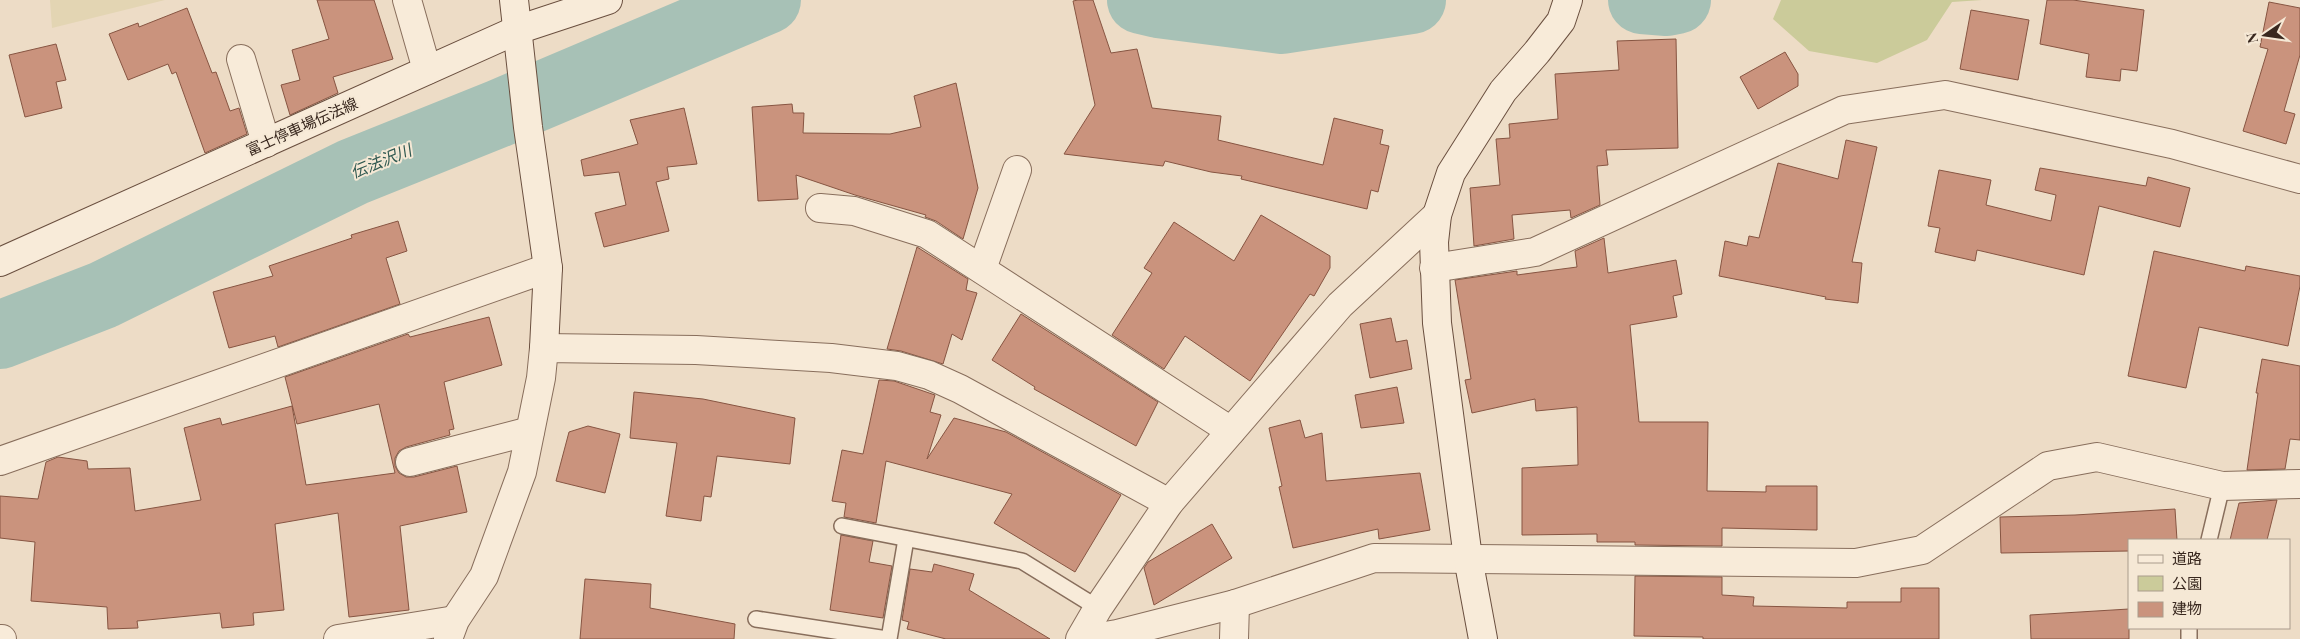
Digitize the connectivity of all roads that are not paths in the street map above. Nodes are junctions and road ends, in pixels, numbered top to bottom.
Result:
1 (407, 0) edge
2 (514, 0) edge
3 (608, 0) edge
4 (1565, 10) edge
5 (517, 30) junction
6 (241, 59) dead end
7 (427, 70) junction
8 (266, 143) junction
9 (1017, 170) dead end
10 (2300, 179) edge
11 (820, 208) dead end
12 (1437, 215) junction
13 (0, 262) edge
14 (548, 268) junction
15 (1434, 268) junction
16 (982, 269) junction
17 (544, 348) junction
18 (530, 431) junction
19 (1231, 431) junction
20 (0, 460) edge
21 (410, 462) dead end
22 (2300, 484) edge
23 (2222, 486) junction
24 (1169, 503) junction
25 (842, 526) dead end
26 (906, 539) junction
27 (2209, 539) edge
28 (1468, 558) junction
29 (1235, 604) junction
30 (1098, 608) junction
31 (756, 619) dead end
32 (455, 633) edge
33 (338, 639) edge
34 (888, 639) edge
35 (1080, 639) edge
36 (1087, 639) edge
37 (1234, 639) edge
38 (1483, 639) edge

1 - 7 street
2 - 5 street
3 - 5 street, 富士停車場伝法線
4 - 12 street
5 - 7 street, 富士停車場伝法線
5 - 14 street
6 - 8 street
7 - 8 street, 富士停車場伝法線
8 - 13 street, 富士停車場伝法線
9 - 16 street
10 - 15 street
11 - 16 street
12 - 15 street
12 - 19 street
14 - 17 street
14 - 20 street
15 - 28 street
16 - 19 street
17 - 18 street
17 - 24 street
18 - 21 street
18 - 32 street
19 - 24 street
22 - 23 street
23 - 27 lane
23 - 28 street
24 - 30 street
25 - 26 lane
26 - 30 lane
26 - 34 lane
28 - 29 street
28 - 38 street
29 - 36 street
29 - 37 street
30 - 35 street
31 - 34 lane
32 - 33 street

